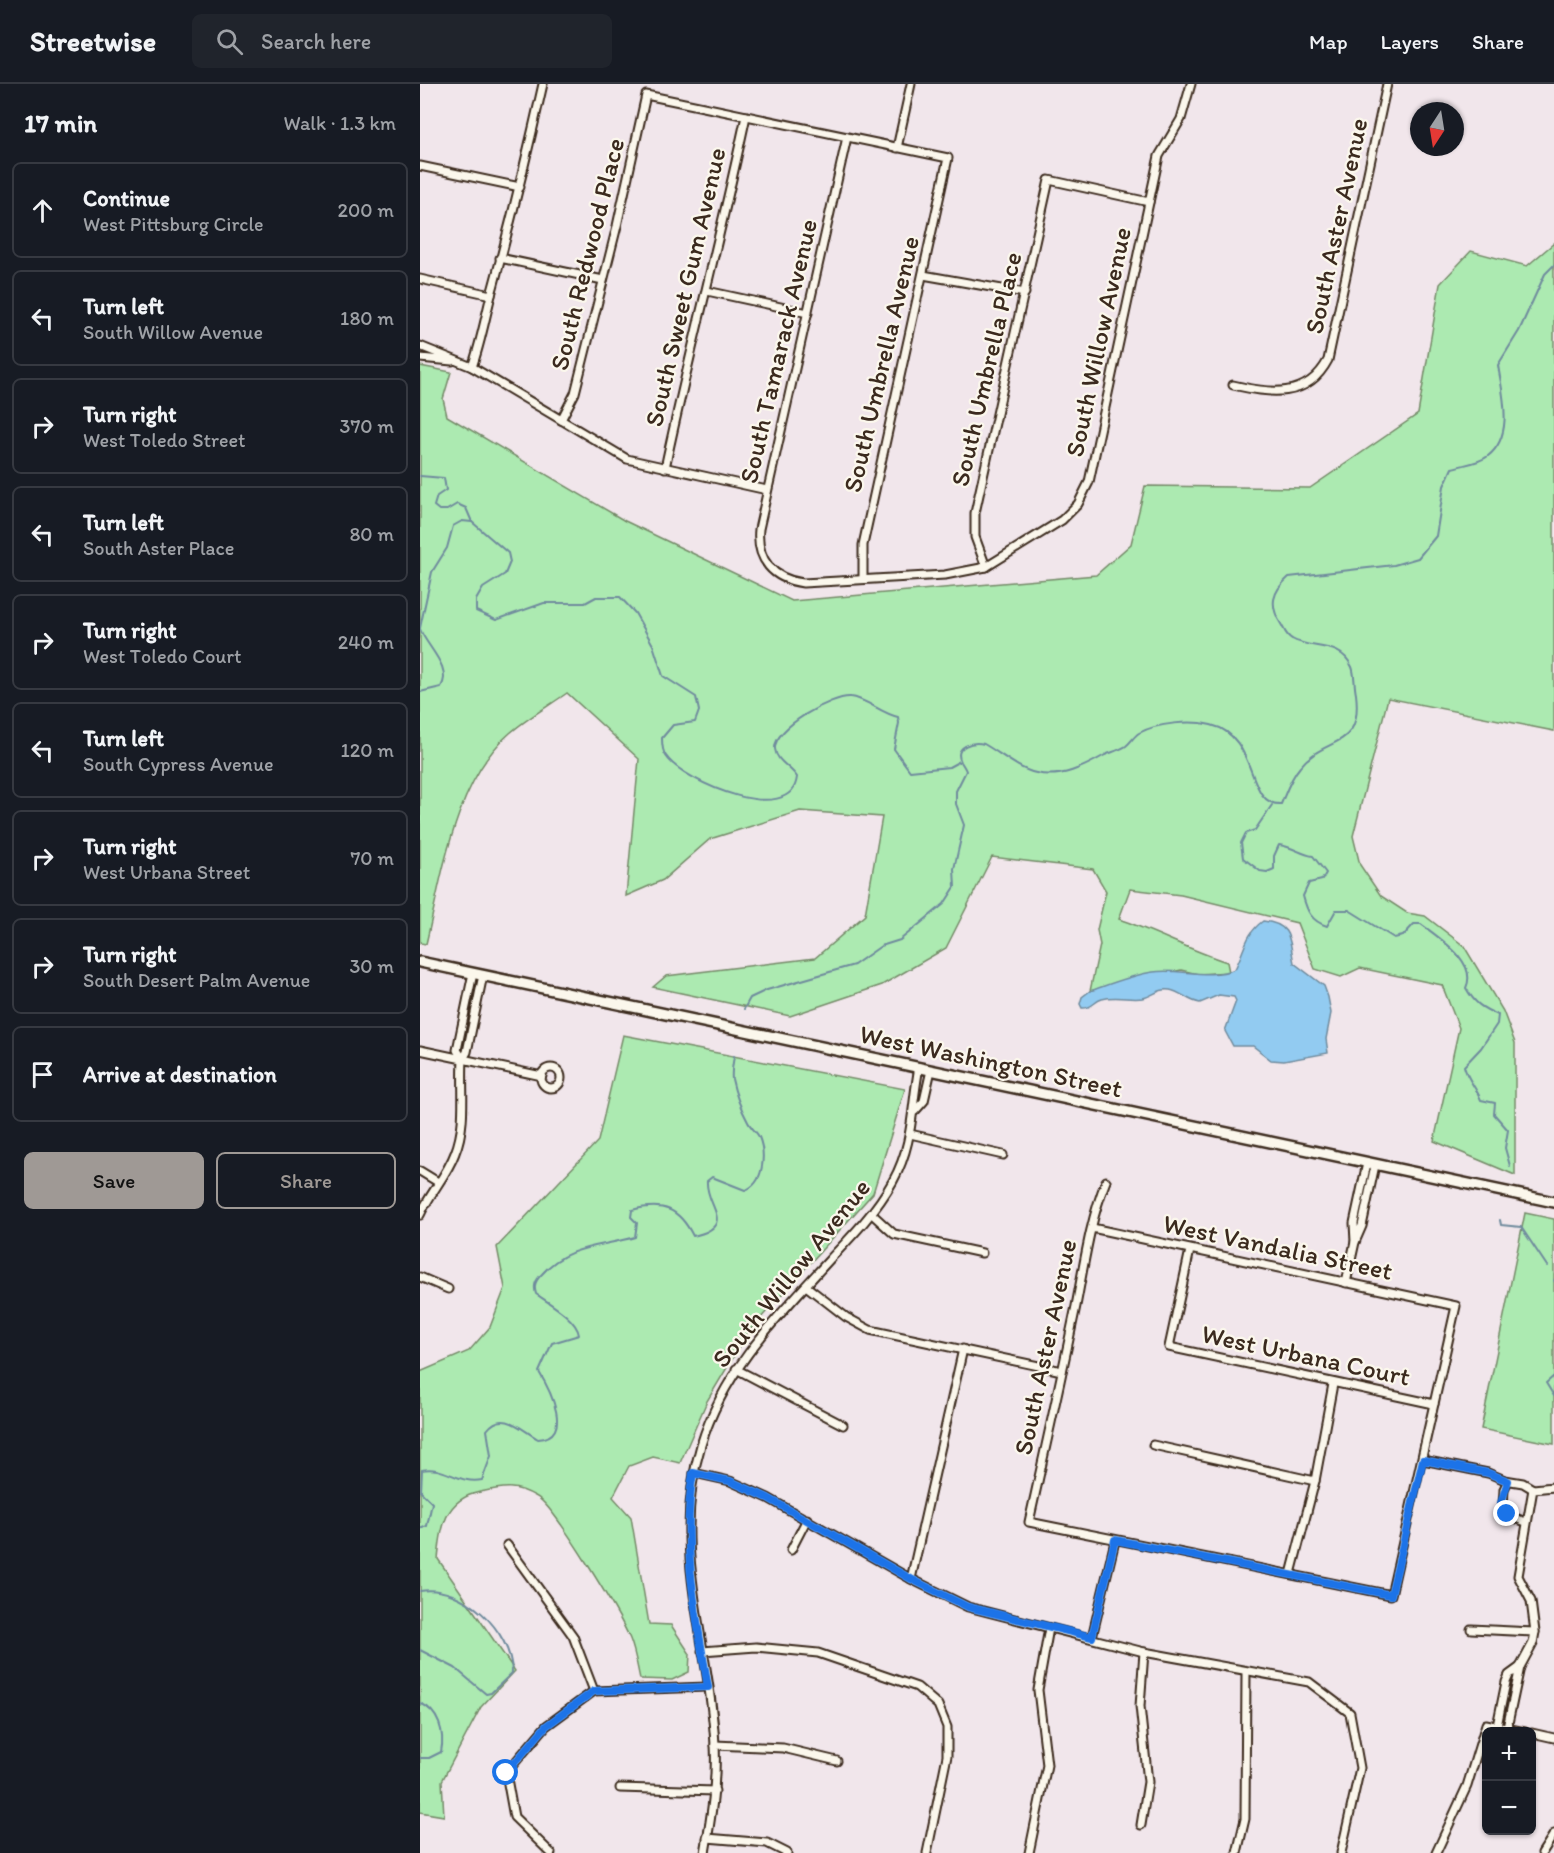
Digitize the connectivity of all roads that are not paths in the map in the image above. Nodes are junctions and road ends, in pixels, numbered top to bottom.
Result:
1 (543, 84) edge
2 (911, 84) edge
3 (1191, 84) edge
4 (1387, 84) edge
5 (746, 116) junction
6 (847, 137) junction
7 (897, 148) junction
8 (420, 166) edge
9 (520, 187) junction
10 (1149, 202) junction
11 (500, 258) junction
12 (923, 275) junction
13 (420, 279) edge
14 (603, 280) junction
15 (707, 291) junction
16 (1025, 293) junction
17 (491, 295) junction
18 (808, 313) junction
19 (420, 346) edge
20 (420, 358) edge
21 (458, 362) junction
22 (471, 367) junction
23 (1233, 385) dead end
24 (561, 420) junction
25 (665, 468) junction
26 (767, 490) junction
27 (986, 567) junction
28 (863, 579) junction
29 (420, 962) edge
30 (478, 974) junction
31 (420, 1050) edge
32 (463, 1059) junction
33 (919, 1068) junction
34 (931, 1070) junction
35 (542, 1076) dead end
36 (915, 1111) junction
37 (910, 1134) junction
38 (1003, 1155) dead end
39 (1371, 1164) junction
40 (420, 1171) edge
41 (1106, 1181) dead end
42 (438, 1182) junction
43 (1554, 1202) edge
44 (872, 1214) junction
45 (420, 1215) edge
46 (1092, 1228) junction
47 (1190, 1250) junction
48 (982, 1253) dead end
49 (420, 1277) edge
50 (1346, 1282) junction
51 (806, 1286) junction
52 (448, 1290) dead end
53 (963, 1349) junction
54 (736, 1369) junction
55 (1062, 1371) junction
56 (1333, 1384) junction
57 (1434, 1404) junction
58 (843, 1425) dead end
59 (1153, 1445) dead end
60 (1423, 1460) junction
61 (693, 1473) junction
62 (1315, 1481) junction
63 (1508, 1481) junction
64 (1554, 1487) edge
65 (1533, 1489) junction
66 (807, 1519) junction
67 (1526, 1522) junction
68 (1115, 1540) junction
69 (507, 1545) dead end
70 (791, 1550) dead end
71 (1291, 1574) junction
72 (911, 1579) junction
73 (1049, 1628) junction
74 (1471, 1629) dead end
75 (1535, 1632) junction
76 (1092, 1637) junction
77 (702, 1651) junction
78 (1144, 1652) junction
79 (1520, 1667) junction
80 (1246, 1672) junction
81 (708, 1687) junction
82 (594, 1691) junction
83 (1497, 1726) junction
84 (1502, 1727) edge
85 (1507, 1727) edge
86 (1536, 1734) edge
87 (1554, 1738) edge
88 (715, 1745) junction
89 (837, 1761) dead end
90 (620, 1788) dead end
91 (715, 1791) junction
92 (1141, 1825) dead end
93 (1554, 1834) edge
94 (707, 1838) junction
95 (1552, 1844) edge
96 (551, 1853) edge
97 (705, 1853) edge
98 (787, 1853) edge
99 (927, 1853) edge
100 (1029, 1853) edge
101 (1237, 1853) edge
102 (1341, 1853) edge
103 (1436, 1853) edge
104 (1542, 1853) edge

1 - 9 street
2 - 7 street
3 - 10 street, South Willow Avenue
4 - 23 street, South Aster Avenue
5 - 6 street
5 - 14 street, South Redwood Place
5 - 15 street, South Sweet Gum Avenue
6 - 7 street
6 - 18 street, South Tamarack Avenue
7 - 12 street, South Umbrella Avenue
8 - 9 street
9 - 11 street
10 - 16 street, South Umbrella Place
10 - 27 street, South Willow Avenue
11 - 14 street
11 - 17 street
12 - 16 street
12 - 28 street, South Umbrella Avenue
13 - 17 street
14 - 24 street, South Redwood Place
15 - 18 street
15 - 25 street, South Sweet Gum Avenue
16 - 27 street, South Umbrella Place
17 - 22 street
18 - 26 street, South Tamarack Avenue
19 - 21 street
20 - 21 street
21 - 22 street
22 - 24 street
24 - 25 street
25 - 26 street
26 - 28 street, South Tamarack Avenue
27 - 28 street
29 - 30 main road, West Washington Street
30 - 32 street
30 - 33 main road, West Washington Street
31 - 32 street
32 - 35 street
32 - 42 street
33 - 34 main road, West Washington Street
33 - 36 street, South Willow Avenue
34 - 36 street, South Willow Avenue
34 - 39 main road, West Washington Street
36 - 37 street, South Willow Avenue
37 - 38 street
37 - 44 street, South Willow Avenue
39 - 43 main road, West Washington Street
39 - 50 street
40 - 42 street
41 - 46 street, South Aster Avenue
42 - 45 street
44 - 48 street
44 - 51 street, South Willow Avenue
46 - 47 street, West Vandalia Street
46 - 55 street, South Aster Avenue
47 - 50 street, West Vandalia Street
47 - 56 street, West Urbana Court
49 - 52 street
50 - 57 street, West Vandalia Street
51 - 53 street
51 - 54 street, South Willow Avenue
53 - 55 street
53 - 72 street
54 - 58 street
54 - 61 street, South Willow Avenue
55 - 68 street, South Aster Avenue
56 - 57 street, West Urbana Court
56 - 62 street
57 - 60 street
59 - 62 street
60 - 63 street
60 - 71 street
61 - 66 street
61 - 77 street, South Willow Avenue
62 - 71 street
63 - 65 street
63 - 67 street
64 - 65 street
65 - 67 street
66 - 70 street
66 - 72 street
67 - 75 street
68 - 71 street
68 - 76 street
69 - 82 street
72 - 73 street
73 - 76 street
73 - 100 street
74 - 75 street
75 - 79 street
76 - 78 street
77 - 81 street, South Willow Avenue
77 - 99 street
78 - 80 street
78 - 92 street
79 - 83 street
79 - 85 street
80 - 101 street
80 - 102 street
81 - 82 street
81 - 88 street, South Willow Avenue
82 - 96 street
83 - 84 street
83 - 103 street
86 - 87 street
88 - 89 street
88 - 91 street, South Willow Avenue
90 - 91 street
91 - 94 street, South Willow Avenue
93 - 95 street
94 - 97 street, South Willow Avenue
94 - 98 street
95 - 104 street

